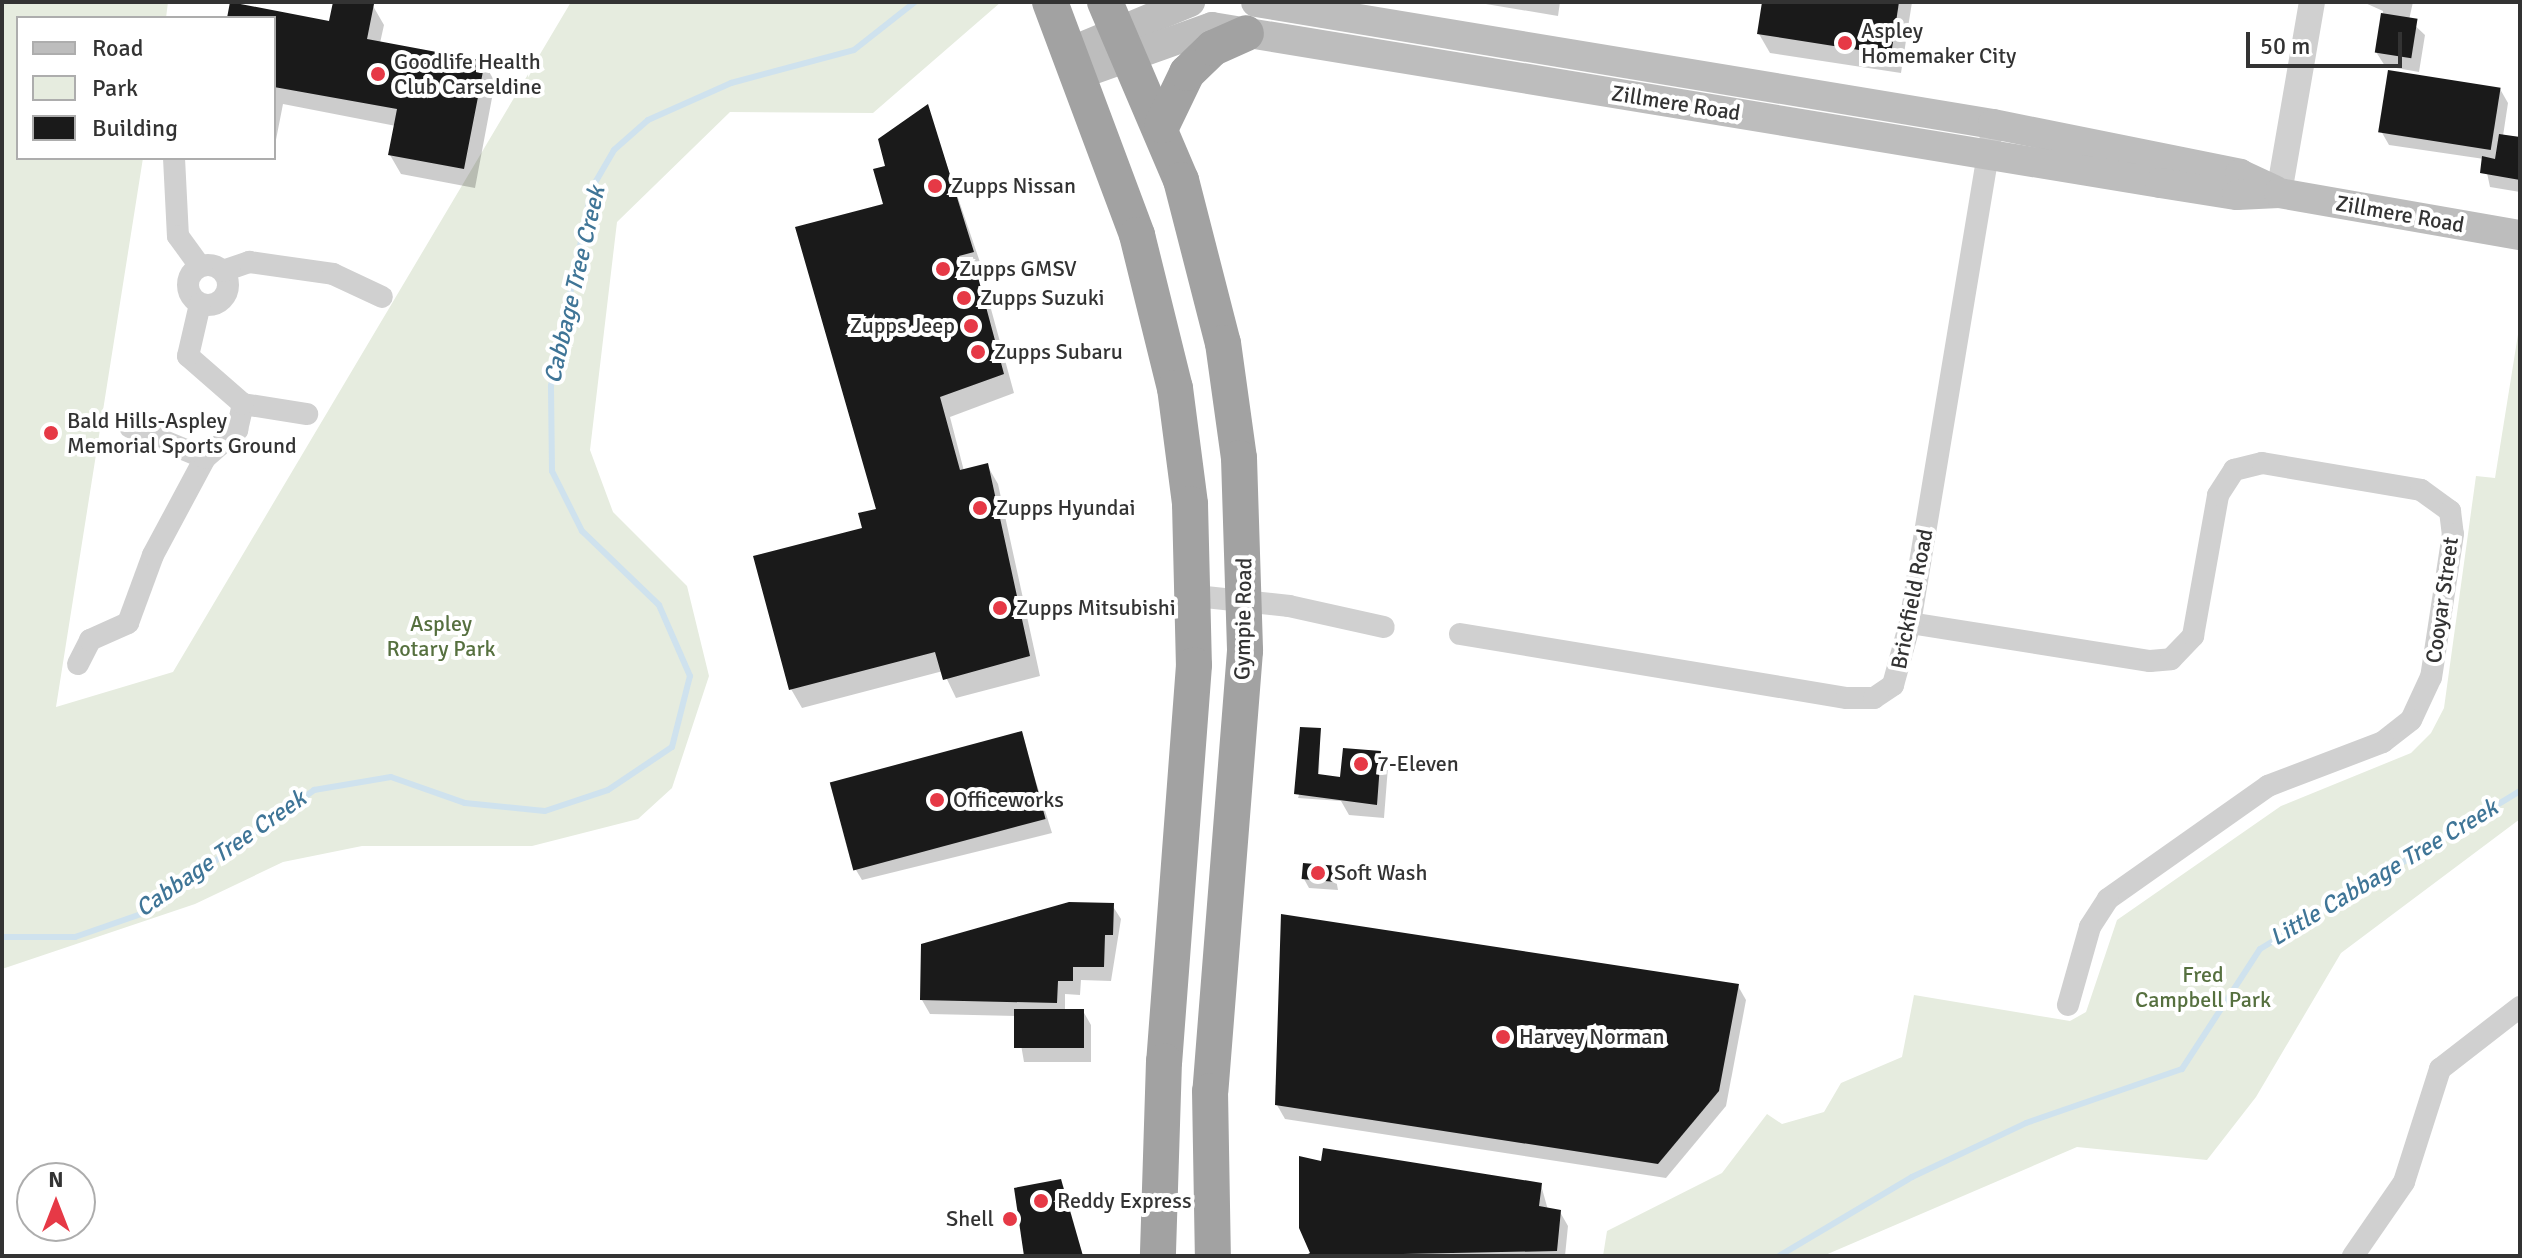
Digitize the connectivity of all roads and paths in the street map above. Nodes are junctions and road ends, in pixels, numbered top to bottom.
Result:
1 (1050, 2) edge
2 (1190, 2) edge
3 (2312, 2) edge
4 (1251, 17) edge
5 (1119, 28) edge
6 (1076, 62) junction
7 (1993, 124) junction
8 (1162, 125) junction
9 (1987, 154) junction
10 (174, 160) edge
11 (2279, 193) junction
12 (2520, 235) edge
13 (200, 266) junction
14 (223, 271) junction
15 (382, 297) dead end
16 (200, 304) junction
17 (243, 404) junction
18 (307, 414) dead end
19 (130, 427) dead end
20 (205, 458) junction
21 (1196, 596) junction
22 (1245, 603) junction
23 (1910, 623) junction
24 (1384, 627) dead end
25 (1460, 634) dead end
26 (78, 664) dead end
27 (2068, 1005) dead end
28 (2520, 1007) edge
29 (1158, 1256) edge
30 (1213, 1256) edge
31 (2353, 1256) edge

1 - 6 highway
2 - 5 main road, Zillmere Road
3 - 11 street
4 - 5 main road, Zillmere Road
4 - 7 main road, Zillmere Road
4 - 8 highway
4 - 9 main road, Zillmere Road
5 - 6 main road, Zillmere Road
5 - 8 highway, Gympie Road
6 - 21 highway
7 - 9 street, Brickfield Road
7 - 11 main road, Zillmere Road
8 - 22 highway, Gympie Road
9 - 11 main road, Zillmere Road
9 - 23 street, Brickfield Road
10 - 13 street
11 - 12 main road, Zillmere Road
13 - 14 street
13 - 16 street
14 - 15 street
14 - 16 street
16 - 17 street
17 - 18 street
17 - 20 street
19 - 20 street
20 - 26 street
21 - 22 street
21 - 29 highway
22 - 24 street
22 - 30 highway, Gympie Road
23 - 25 street, Brickfield Road
23 - 27 street, Cooyar Street
28 - 31 street

